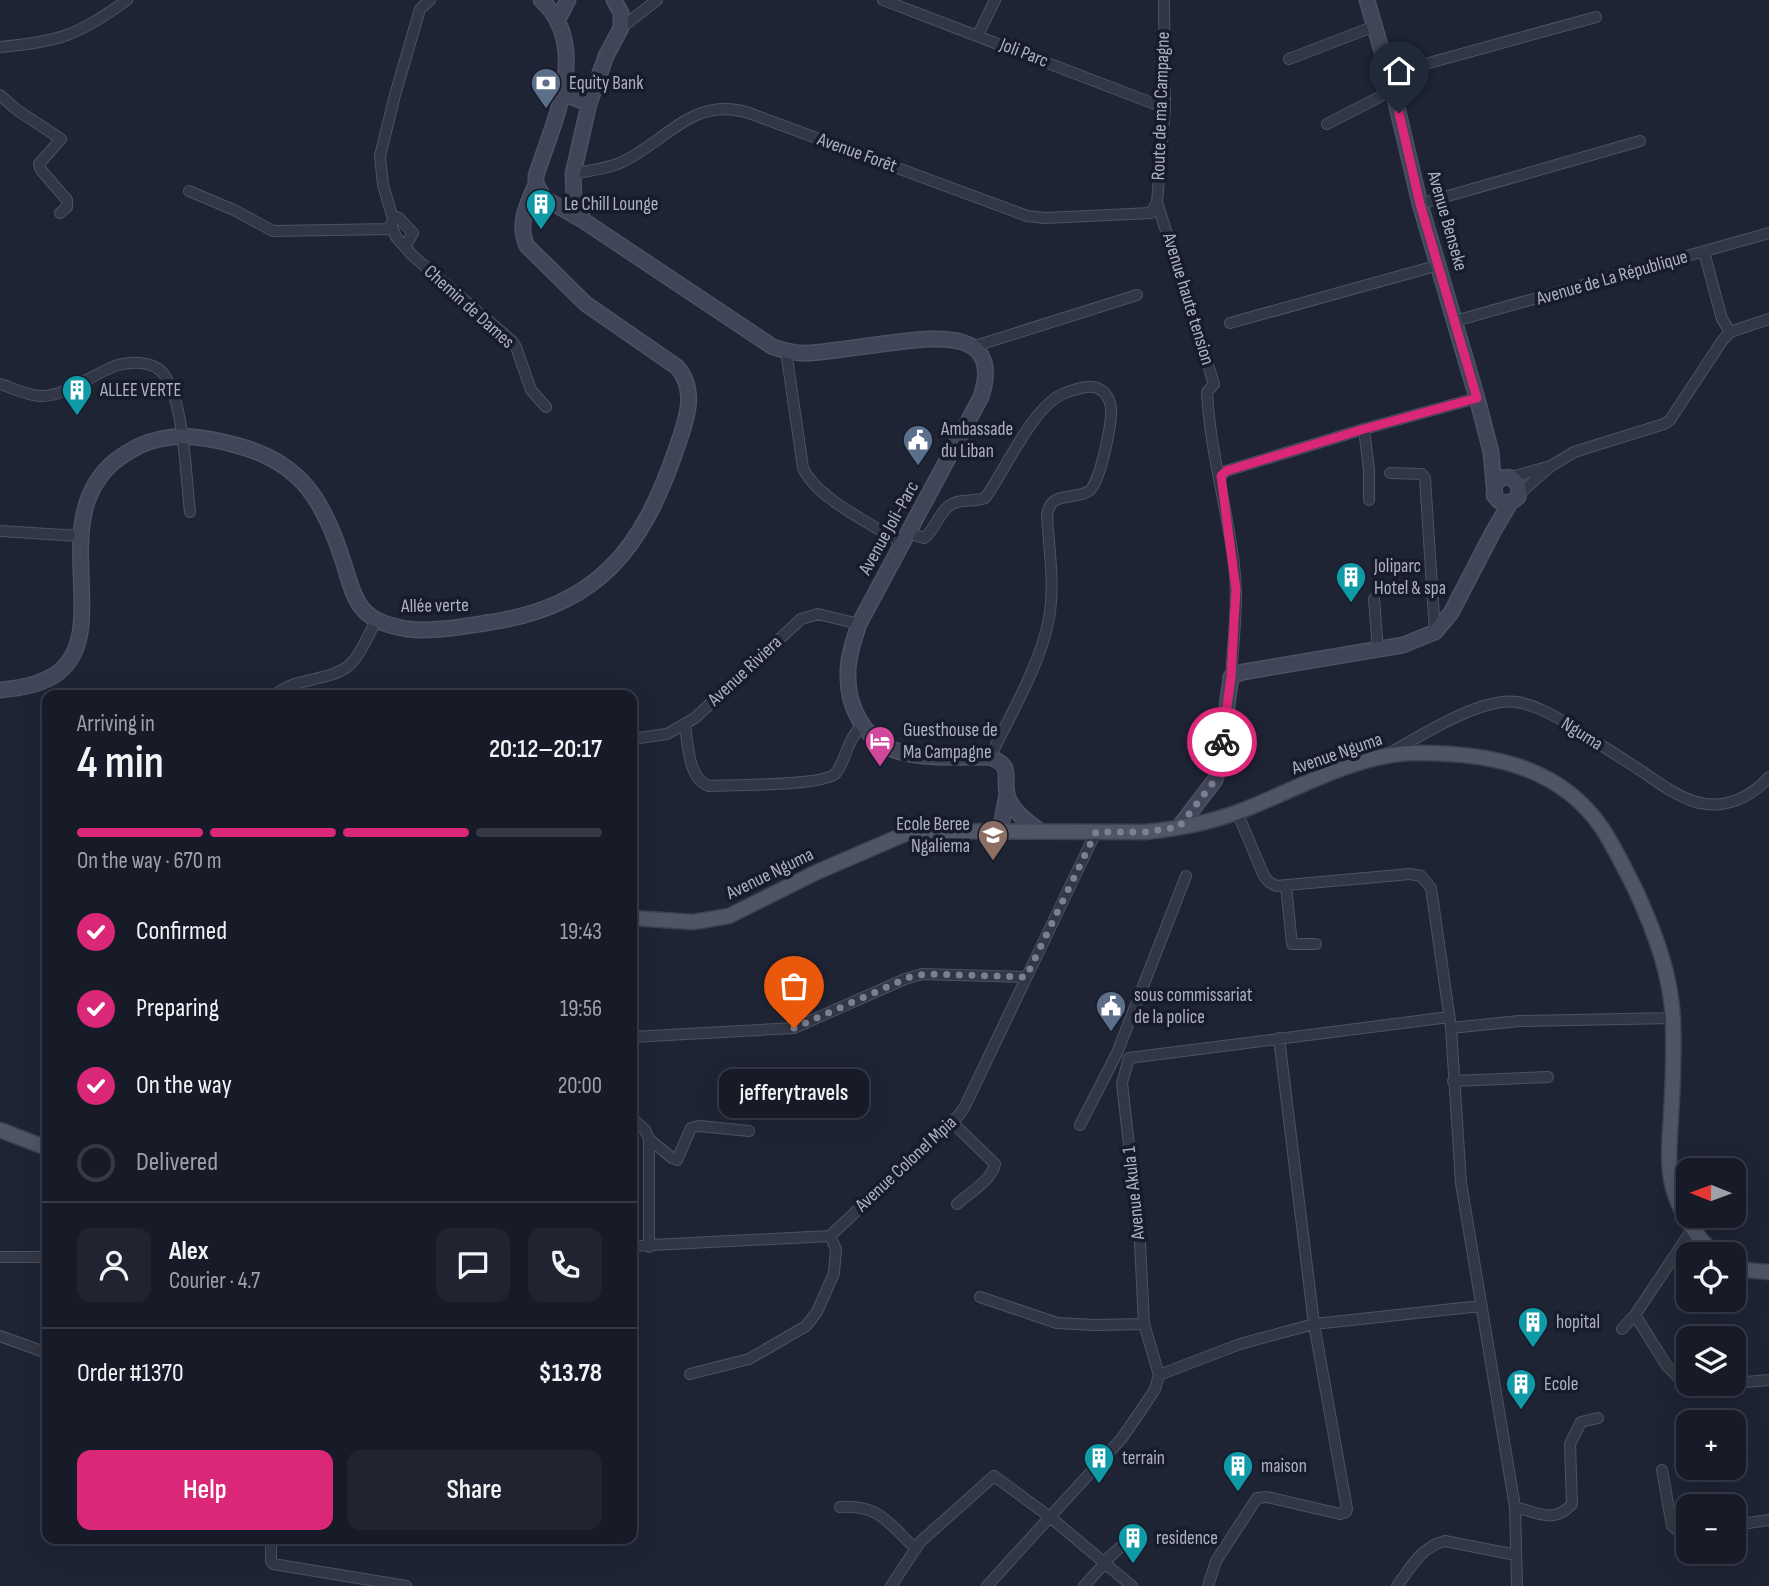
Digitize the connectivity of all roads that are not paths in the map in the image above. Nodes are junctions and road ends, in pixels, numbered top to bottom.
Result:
1 (127, 0) edge
2 (430, 0) edge
3 (541, 0) edge
4 (568, 0) edge
5 (614, 0) edge
6 (657, 0) edge
7 (883, 0) edge
8 (995, 0) edge
9 (1164, 0) edge
10 (1367, 0) edge
11 (419, 5) edge
12 (1597, 17) dead end
13 (558, 19) junction
14 (1375, 26) junction
15 (621, 28) junction
16 (978, 35) junction
17 (0, 47) edge
18 (1289, 59) dead end
19 (1389, 75) junction
20 (1393, 90) junction
21 (562, 93) junction
22 (0, 94) edge
23 (589, 104) junction
24 (1165, 108) junction
25 (1327, 124) dead end
26 (1640, 141) dead end
27 (573, 174) junction
28 (536, 184) junction
29 (189, 191) dead end
30 (1420, 204) junction
31 (1156, 206) junction
32 (60, 213) dead end
33 (584, 221) junction
34 (392, 224) junction
35 (1769, 233) edge
36 (405, 247) junction
37 (1704, 252) junction
38 (1439, 265) junction
39 (1137, 295) dead end
40 (1769, 319) edge
41 (1455, 321) junction
42 (1230, 323) dead end
43 (1730, 332) junction
44 (972, 347) junction
45 (786, 352) junction
46 (0, 384) edge
47 (1477, 398) junction
48 (546, 407) dead end
49 (1364, 429) junction
50 (182, 436) junction
51 (1551, 466) junction
52 (1390, 473) dead end
53 (1221, 480) junction
54 (1501, 484) junction
55 (1515, 499) junction
56 (1369, 500) dead end
57 (190, 512) dead end
58 (0, 531) edge
59 (1493, 532) junction
60 (80, 536) junction
61 (906, 538) junction
62 (1374, 599) dead end
63 (376, 621) junction
64 (859, 624) junction
65 (1435, 632) junction
66 (1378, 650) junction
67 (1231, 677) junction
68 (0, 690) edge
69 (283, 690) edge
70 (685, 725) junction
71 (862, 726) junction
72 (637, 739) edge
73 (1387, 755) junction
74 (990, 757) junction
75 (1769, 777) edge
76 (1007, 794) junction
77 (1237, 812) junction
78 (1179, 827) junction
79 (1000, 831) junction
80 (1040, 831) junction
81 (1096, 832) junction
82 (1186, 876) dead end
83 (1286, 886) junction
84 (637, 918) edge
85 (1316, 944) dead end
86 (1026, 977) junction
87 (1673, 1018) junction
88 (1450, 1023) junction
89 (637, 1037) edge
90 (1279, 1038) junction
91 (1117, 1053) junction
92 (1129, 1058) junction
93 (1548, 1077) dead end
94 (1453, 1081) junction
95 (952, 1122) junction
96 (637, 1123) edge
97 (1080, 1125) dead end
98 (0, 1130) edge
99 (749, 1131) dead end
100 (649, 1139) junction
101 (42, 1146) edge
102 (1676, 1194) edge
103 (957, 1204) dead end
104 (1693, 1228) joint
105 (830, 1236) junction
106 (1705, 1242) edge
107 (637, 1247) edge
108 (649, 1247) junction
109 (0, 1257) edge
110 (42, 1258) edge
111 (1746, 1270) edge
112 (1769, 1272) edge
113 (980, 1297) dead end
114 (1482, 1306) junction
115 (1635, 1315) junction
116 (1144, 1324) junction
117 (1314, 1324) junction
118 (1622, 1329) dead end
119 (0, 1336) edge
120 (42, 1351) edge
121 (690, 1374) dead end
122 (1159, 1375) junction
123 (1676, 1375) edge
124 (1769, 1380) edge
125 (1746, 1382) edge
126 (1598, 1418) dead end
127 (1662, 1470) dead end
128 (840, 1507) dead end
129 (1515, 1507) junction
130 (1050, 1517) junction
131 (1769, 1520) edge
132 (1746, 1523) edge
133 (1676, 1530) edge
134 (1128, 1540) dead end
135 (271, 1544) edge
136 (916, 1549) junction
137 (1516, 1555) junction
138 (1104, 1563) junction
139 (406, 1586) edge
140 (891, 1586) edge
141 (987, 1586) edge
142 (1084, 1586) edge
143 (1132, 1586) edge
144 (1208, 1586) edge
145 (1397, 1586) edge
146 (1517, 1586) edge

1 - 17 street
2 - 11 street
3 - 13 street
4 - 13 street
5 - 15 street
6 - 15 street
7 - 16 street, Joli Parc
8 - 16 street
9 - 24 street, Route de ma Campagne
10 - 14 street, Avenue Benseke
11 - 34 street
12 - 19 street
13 - 21 street, Allée verte
14 - 18 street
14 - 19 street, Avenue Benseke
15 - 23 street
16 - 24 street, Joli Parc
19 - 20 street, Avenue Benseke
20 - 25 street
20 - 30 street, Avenue Benseke
21 - 23 street
21 - 28 street, Allée verte
22 - 32 street
23 - 27 street
24 - 31 street, Route de ma Campagne
26 - 30 street
27 - 31 street, Avenue Forêt
27 - 33 street
28 - 33 street
28 - 63 street, Allée verte
29 - 34 street
30 - 38 street, Avenue Benseke
31 - 53 street, Avenue haute tension
33 - 45 street
34 - 36 street, Chemin de Dames
34 - 36 street
35 - 37 street, Avenue de La République
36 - 48 street, Chemin de Dames
37 - 41 street, Avenue de La République
37 - 43 street
38 - 41 street, Avenue Benseke
38 - 42 street
39 - 44 street
40 - 43 street
41 - 47 street, Avenue Benseke
43 - 51 street
44 - 45 street
44 - 61 street, Avenue Joli-Parc
45 - 61 street
46 - 50 street
47 - 49 street
47 - 54 street, Avenue Benseke
49 - 53 street
49 - 56 street
50 - 57 street
50 - 60 street, Allée verte
50 - 63 street, Allée verte
51 - 54 street
51 - 55 street
52 - 65 street
53 - 67 street, Avenue haute tension
54 - 55 street, Avenue Benseke
54 - 55 street
54 - 59 street
55 - 59 street
58 - 60 street
59 - 65 street
60 - 68 street, Allée verte
61 - 64 street, Avenue Joli-Parc
61 - 74 street
62 - 66 street
63 - 69 street
64 - 70 street, Avenue Riviera
64 - 71 street, Avenue Joli-Parc
65 - 66 street
66 - 67 street
67 - 78 street
70 - 71 street
70 - 72 street, Avenue Riviera
71 - 74 street, Avenue Joli-Parc
73 - 75 street, Nguma
73 - 77 main road, Avenue Nguma
73 - 87 main road, Avenue Nguma
74 - 76 street
76 - 79 street
76 - 80 street
77 - 78 main road, Avenue Nguma
77 - 83 street
78 - 81 main road, Avenue Nguma
79 - 80 main road, Avenue Nguma
79 - 84 main road, Avenue Nguma
80 - 81 main road, Avenue Nguma
81 - 86 street, Avenue Colonel Mpia
82 - 91 street
83 - 85 street
83 - 88 street
86 - 89 street
86 - 95 street, Avenue Colonel Mpia
87 - 88 street
87 - 102 main road, Avenue Nguma
88 - 90 street
88 - 94 street
90 - 92 street
90 - 117 street
91 - 92 street
91 - 97 street
92 - 116 street, Avenue Akula 1
93 - 94 street
94 - 114 street
95 - 103 street
95 - 105 street, Avenue Colonel Mpia
96 - 100 street
98 - 101 main road
99 - 100 street
100 - 108 street
104 - 106 main road, Avenue Nguma
104 - 115 street
105 - 108 street
105 - 121 street
107 - 108 street
109 - 110 street
111 - 112 main road
113 - 116 street
114 - 117 street
114 - 129 street
115 - 118 street
115 - 123 street
116 - 122 street, Avenue Akula 1
117 - 122 street
117 - 144 street
119 - 120 street
122 - 130 street
124 - 125 street
126 - 129 street
127 - 133 street
128 - 136 street
129 - 137 street
130 - 136 street
130 - 138 street
130 - 141 street
131 - 132 street
134 - 138 street
135 - 139 street
136 - 140 street
137 - 145 street
137 - 146 street
138 - 142 street
138 - 143 street

